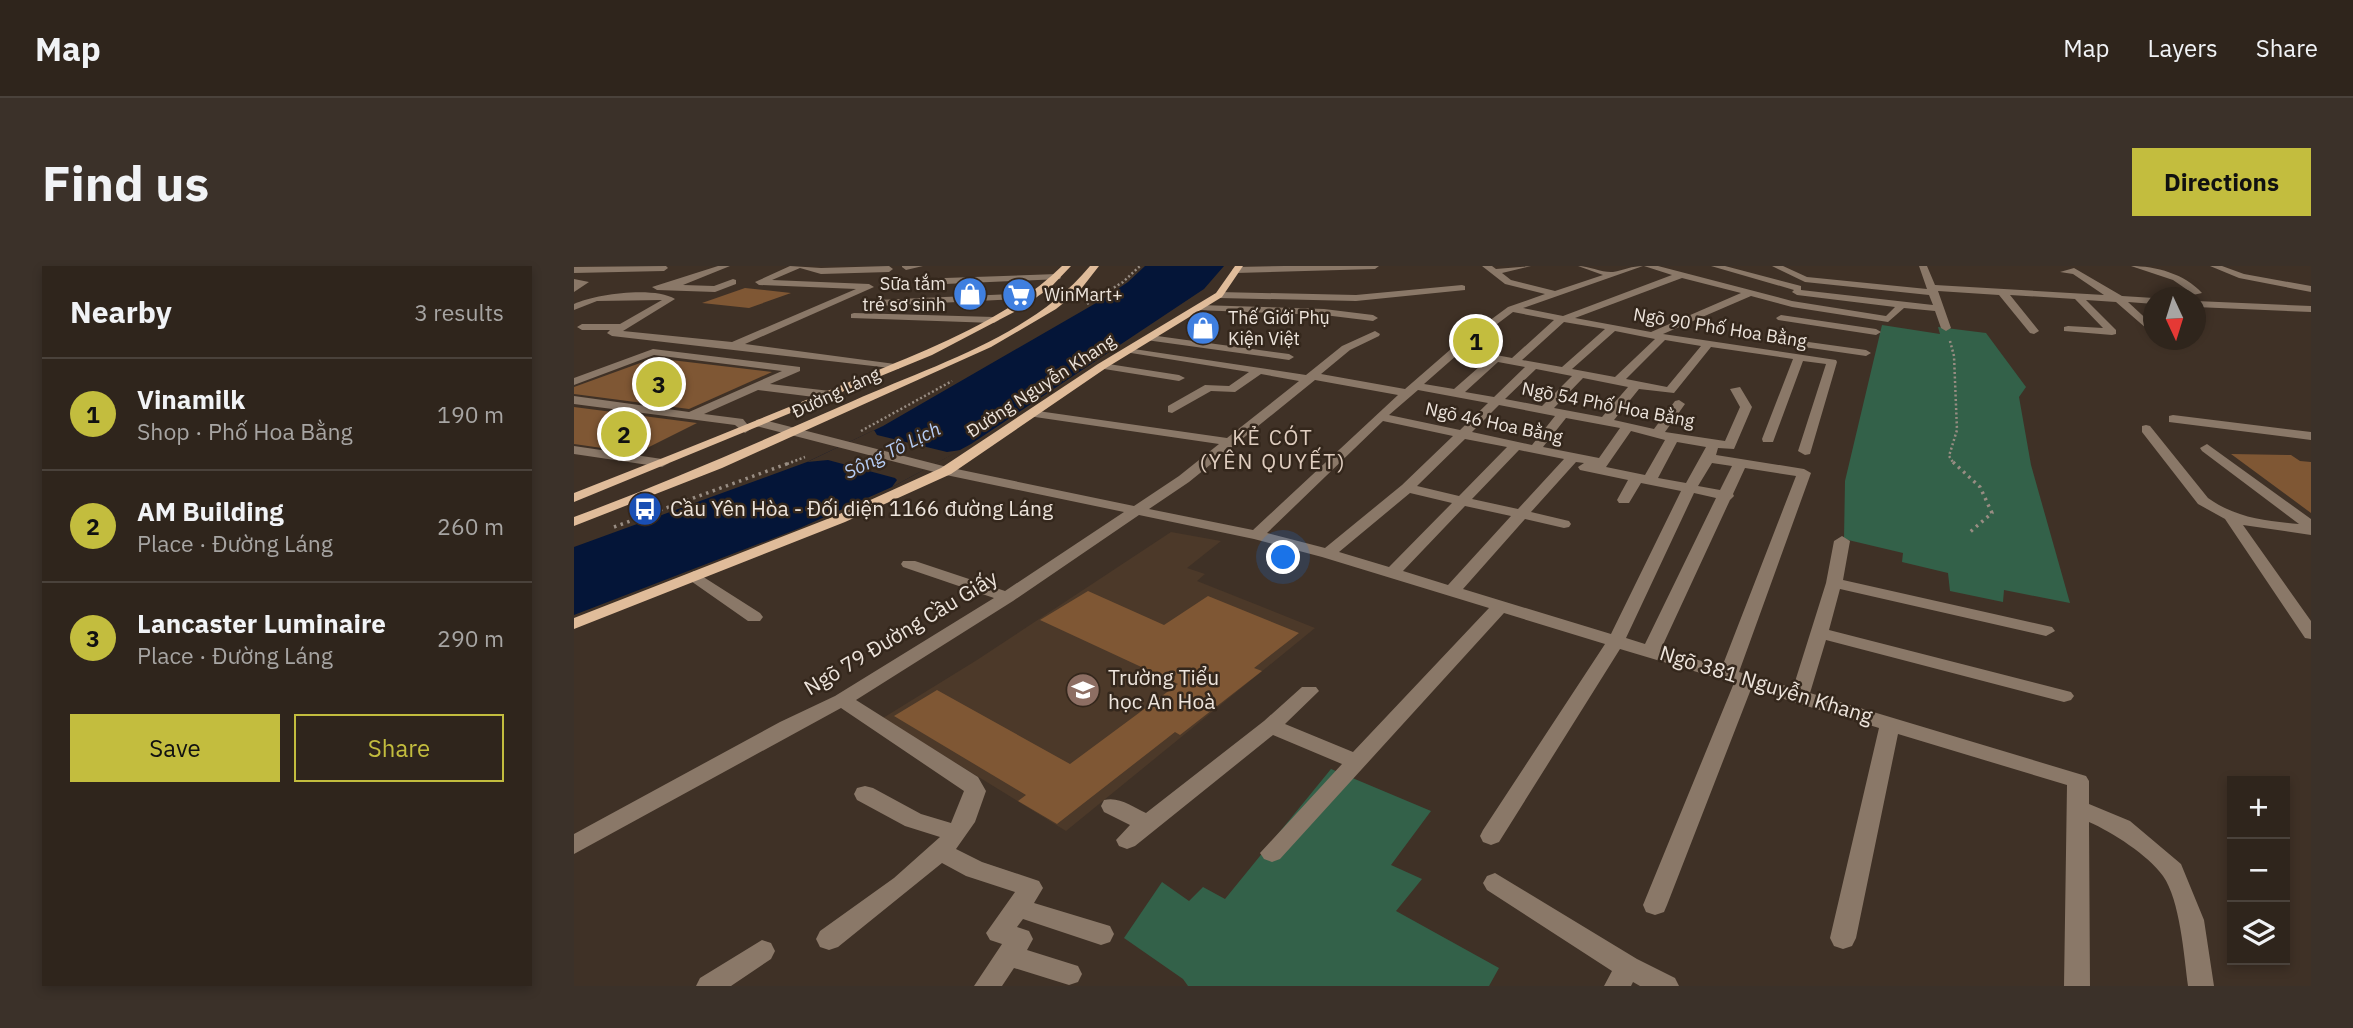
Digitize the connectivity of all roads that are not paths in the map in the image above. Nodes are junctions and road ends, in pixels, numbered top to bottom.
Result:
1 (726, 266) edge
2 (797, 266) edge
3 (802, 266) edge
4 (919, 266) edge
5 (1067, 266) edge
6 (1095, 266) edge
7 (1376, 266) edge
8 (1527, 266) edge
9 (1582, 266) edge
10 (1639, 266) edge
11 (1648, 266) edge
12 (1715, 266) edge
13 (1776, 266) edge
14 (1923, 266) edge
15 (2134, 266) edge
16 (2214, 266) edge
17 (623, 267) edge
18 (906, 267) edge
19 (664, 268) dead end
20 (1237, 268) edge
21 (873, 269) junction
22 (889, 269) dead end
23 (1491, 269) edge
24 (593, 270) junction
25 (574, 271) edge
26 (2069, 272) dead end
27 (1612, 275) junction
28 (1681, 275) junction
29 (1057, 277) junction
30 (1805, 279) junction
31 (574, 280) edge
32 (733, 282) dead end
33 (657, 287) dead end
34 (846, 287) junction
35 (2192, 287) edge
36 (1462, 288) dead end
37 (574, 289) edge
38 (2311, 289) edge
39 (1797, 290) junction
40 (1933, 290) junction
41 (667, 292) junction
42 (2003, 292) junction
43 (1555, 294) junction
44 (1748, 294) junction
45 (1219, 295) junction
46 (1033, 296) junction
47 (2078, 297) junction
48 (2118, 298) junction
49 (933, 300) junction
50 (2143, 300) edge
51 (877, 303) dead end
52 (1792, 304) junction
53 (2206, 304) edge
54 (1902, 305) junction
55 (575, 306) edge
56 (1199, 308) junction
57 (1511, 309) junction
58 (1941, 309) junction
59 (2311, 309) edge
60 (853, 316) dead end
61 (1373, 318) dead end
62 (1781, 318) junction
63 (994, 320) junction
64 (1560, 320) junction
65 (2143, 322) edge
66 (582, 327) dead end
67 (625, 327) junction
68 (1946, 328) road end
69 (1612, 329) junction
70 (2068, 329) dead end
71 (2034, 331) dead end
72 (1876, 332) dead end
73 (1375, 334) dead end
74 (1651, 335) junction
75 (1663, 337) junction
76 (1150, 338) junction
77 (1773, 341) junction
78 (949, 342) junction
79 (1708, 344) junction
80 (733, 345) junction
81 (982, 347) junction
82 (1131, 350) junction
83 (1455, 351) junction
84 (1767, 353) junction
85 (1866, 353) dead end
86 (1289, 357) dead end
87 (1799, 358) junction
88 (1495, 359) junction
89 (1514, 362) junction
90 (1102, 366) junction
91 (1533, 366) junction
92 (895, 367) junction
93 (1261, 370) junction
94 (1563, 372) junction
95 (1580, 375) junction
96 (1312, 377) junction
97 (1179, 378) dead end
98 (574, 382) edge
99 (1617, 382) junction
100 (757, 386) junction
101 (1635, 386) junction
102 (1413, 389) junction
103 (1736, 389) dead end
104 (1457, 393) junction
105 (830, 395) junction
106 (574, 400) edge
107 (1499, 401) junction
108 (1679, 404) dead end
109 (1172, 409) dead end
110 (1545, 410) junction
111 (1035, 413) junction
112 (1564, 413) junction
113 (689, 416) junction
114 (1380, 417) junction
115 (2174, 419) dead end
116 (1605, 422) junction
117 (760, 423) junction
118 (1628, 426) junction
119 (745, 429) junction
120 (2146, 429) dead end
121 (798, 432) junction
122 (1465, 433) junction
123 (1657, 435) junction
124 (2311, 436) edge
125 (1673, 438) junction
126 (1768, 439) dead end
127 (1230, 442) junction
128 (1516, 445) junction
129 (2207, 448) dead end
130 (1535, 449) junction
131 (574, 450) edge
132 (1710, 451) junction
133 (1805, 451) dead end
134 (1571, 460) junction
135 (662, 463) junction
136 (1740, 463) junction
137 (1600, 466) junction
138 (946, 471) junction
139 (1642, 480) junction
140 (1408, 488) junction
141 (1689, 489) junction
142 (1727, 496) junction
143 (574, 498) edge
144 (1623, 500) dead end
145 (1463, 501) junction
146 (1136, 511) junction
147 (1523, 513) junction
148 (2231, 518) junction
149 (574, 522) edge
150 (1564, 524) dead end
151 (2311, 528) edge
152 (1256, 535) junction
153 (1842, 541) dead end
154 (1328, 554) junction
155 (909, 564) dead end
156 (1391, 574) junction
157 (694, 576) junction
158 (1834, 583) junction
159 (1452, 591) junction
160 (1007, 597) junction
161 (1500, 607) junction
162 (754, 617) dead end
163 (574, 624) edge
164 (2046, 631) dead end
165 (1818, 633) junction
166 (2311, 634) edge
167 (1616, 641) junction
168 (1651, 650) junction
169 (1737, 677) junction
170 (1309, 691) dead end
171 (1800, 696) junction
172 (2064, 696) dead end
173 (842, 700) junction
174 (1890, 723) junction
175 (1271, 726) junction
176 (1356, 762) junction
177 (865, 794) dead end
178 (1112, 806) dead end
179 (2078, 808) junction
180 (1147, 824) junction
181 (1491, 836) dead end
182 (1127, 839) dead end
183 (947, 842) junction
184 (574, 845) edge
185 (1272, 853) dead end
186 (1495, 883) dead end
187 (1655, 905) dead end
188 (1016, 907) junction
189 (1101, 934) dead end
190 (1843, 938) dead end
191 (829, 939) dead end
192 (762, 951) dead end
193 (1009, 955) junction
194 (1069, 974) dead end
195 (1622, 976) edge
196 (709, 986) edge
197 (987, 986) edge
198 (1666, 986) edge
199 (2077, 986) edge
200 (2201, 986) edge

1 - 41 street
2 - 34 street
3 - 21 street
4 - 18 street
5 - 29 main road, Đường Láng
6 - 81 main road, Đường Láng
7 - 20 street
8 - 23 street
9 - 27 street
10 - 27 street
11 - 28 street
12 - 39 street
13 - 30 street
14 - 40 street
15 - 35 street
16 - 38 street
17 - 19 street
17 - 24 street
20 - 45 main road, Đường Nguyễn Khang
21 - 22 street
21 - 34 street
23 - 43 street
24 - 25 street
24 - 31 street
26 - 48 street
27 - 43 street
28 - 44 street
28 - 64 street
29 - 46 main road, Đường Láng
29 - 49 street
30 - 39 street
30 - 40 street
31 - 37 street
32 - 41 street
33 - 41 street
34 - 80 street
36 - 45 street
39 - 52 street
39 - 54 street
40 - 42 street
40 - 58 street
41 - 55 street
41 - 67 street
42 - 47 street
42 - 71 street
43 - 57 street
44 - 52 street
44 - 74 street
45 - 56 main road, Đường Nguyễn Khang
46 - 49 street
46 - 63 main road, Đường Láng
47 - 48 street
47 - 70 street
48 - 50 street
48 - 65 street
49 - 51 street
52 - 54 street
52 - 62 street
53 - 59 street
54 - 58 street
56 - 61 street
56 - 76 main road, Đường Nguyễn Khang
57 - 64 street, Ngõ 90 Phố Hoa Bằng
57 - 83 street
58 - 68 street
60 - 63 street
62 - 72 street
62 - 77 street
63 - 78 main road, Đường Láng
64 - 69 street, Ngõ 90 Phố Hoa Bằng
64 - 89 street
66 - 67 street
67 - 80 street
69 - 74 street, Ngõ 90 Phố Hoa Bằng
69 - 94 street
73 - 96 street, Ngõ 79 Đường Cầu Giấy
74 - 75 street, Ngõ 90 Phố Hoa Bằng
75 - 79 street, Ngõ 90 Phố Hoa Bằng
75 - 99 street
76 - 82 main road, Đường Nguyễn Khang
76 - 86 street
77 - 84 street
77 - 85 street
78 - 81 main road
78 - 92 main road, Đường Láng
79 - 84 street, Ngõ 90 Phố Hoa Bằng
79 - 101 street
80 - 92 street
81 - 121 main road, Đường Láng
82 - 90 main road, Đường Nguyễn Khang
82 - 93 street, Ngõ 54 Phố Hoa Bằng
83 - 88 street
83 - 102 street
84 - 87 street, Ngõ 90 Phố Hoa Bằng
87 - 126 street
87 - 133 street, Ngõ 90 Phố Hoa Bằng
88 - 89 street
88 - 104 street
89 - 91 street
90 - 97 street
90 - 111 main road, Đường Nguyễn Khang
91 - 94 street
91 - 107 street
92 - 105 main road, Đường Láng
93 - 96 street, Ngõ 54 Phố Hoa Bằng
93 - 109 street
94 - 95 street
95 - 99 street
95 - 110 street
96 - 102 street, Ngõ 54 Phố Hoa Bằng
96 - 127 street, Ngõ 79 Đường Cầu Giấy
98 - 100 street
99 - 101 street
100 - 105 street
100 - 113 street
101 - 116 street
102 - 104 street, Ngõ 54 Phố Hoa Bằng
102 - 114 street
103 - 132 street, Ngõ 54 Phố Hoa Bằng
104 - 107 street, Ngõ 54 Phố Hoa Bằng
105 - 117 main road, Đường Láng
106 - 113 street
107 - 110 street, Ngõ 54 Phố Hoa Bằng
107 - 122 street
108 - 123 street
110 - 112 street, Ngõ 54 Phố Hoa Bằng
111 - 127 street
111 - 138 main road, Đường Nguyễn Khang
112 - 116 street, Ngõ 54 Phố Hoa Bằng
112 - 130 street
113 - 119 street
114 - 122 street, Ngõ 46 Hoa Bằng
114 - 152 street
115 - 124 street
116 - 118 street, Ngõ 54 Phố Hoa Bằng
117 - 119 main road, Đường Láng
117 - 121 street, Ngõ 381 Nguyễn Khang
118 - 123 street, Ngõ 54 Phố Hoa Bằng
118 - 137 street
119 - 135 main road, Đường Láng
120 - 148 street
121 - 138 street, Ngõ 381 Nguyễn Khang
121 - 149 main road, Đường Láng
122 - 128 street, Ngõ 46 Hoa Bằng
122 - 140 street
123 - 125 street, Ngõ 54 Phố Hoa Bằng
125 - 132 street, Ngõ 54 Phố Hoa Bằng
125 - 139 street
127 - 146 street, Ngõ 79 Đường Cầu Giấy
128 - 130 street, Ngõ 46 Hoa Bằng
128 - 145 street
129 - 151 street
130 - 134 street, Ngõ 46 Hoa Bằng
131 - 135 street
132 - 136 street
132 - 141 street
134 - 137 street, Ngõ 46 Hoa Bằng
134 - 147 street
135 - 143 main road, Đường Láng
136 - 142 street
136 - 169 street
137 - 139 street, Ngõ 46 Hoa Bằng
138 - 146 street, Ngõ 381 Nguyễn Khang
138 - 157 main road, Đường Nguyễn Khang
139 - 141 street, Ngõ 46 Hoa Bằng
139 - 144 street
140 - 145 street
140 - 154 street
141 - 142 street, Ngõ 46 Hoa Bằng
141 - 167 street
142 - 168 street
145 - 147 street
145 - 156 street
146 - 152 street, Ngõ 381 Nguyễn Khang
146 - 160 street, Ngõ 79 Đường Cầu Giấy
147 - 150 street
147 - 159 street
148 - 151 street
148 - 166 street
152 - 154 street, Ngõ 381 Nguyễn Khang
153 - 158 street
154 - 156 street, Ngõ 381 Nguyễn Khang
155 - 160 street
156 - 159 street, Ngõ 381 Nguyễn Khang
157 - 162 street
157 - 163 main road, Đường Nguyễn Khang
158 - 164 street
158 - 165 street
159 - 161 street, Ngõ 381 Nguyễn Khang
160 - 173 street, Ngõ 79 Đường Cầu Giấy
161 - 167 street, Ngõ 381 Nguyễn Khang
161 - 176 street
165 - 171 street
165 - 172 street
167 - 168 street, Ngõ 381 Nguyễn Khang
167 - 181 street
168 - 169 street, Ngõ 381 Nguyễn Khang
169 - 171 street, Ngõ 381 Nguyễn Khang
169 - 187 street
170 - 175 street
171 - 174 street, Ngõ 381 Nguyễn Khang
173 - 183 street
173 - 184 street, Ngõ 79 Đường Cầu Giấy
174 - 179 street, Ngõ 381 Nguyễn Khang
174 - 190 street
175 - 176 street
175 - 180 street
176 - 185 street
177 - 183 street
178 - 180 street
179 - 199 street, Ngõ 381 Nguyễn Khang
179 - 200 street
180 - 182 street
183 - 188 street
183 - 191 street
186 - 195 street
188 - 189 street
188 - 193 street
192 - 196 street
193 - 194 street
193 - 197 street
195 - 198 street

